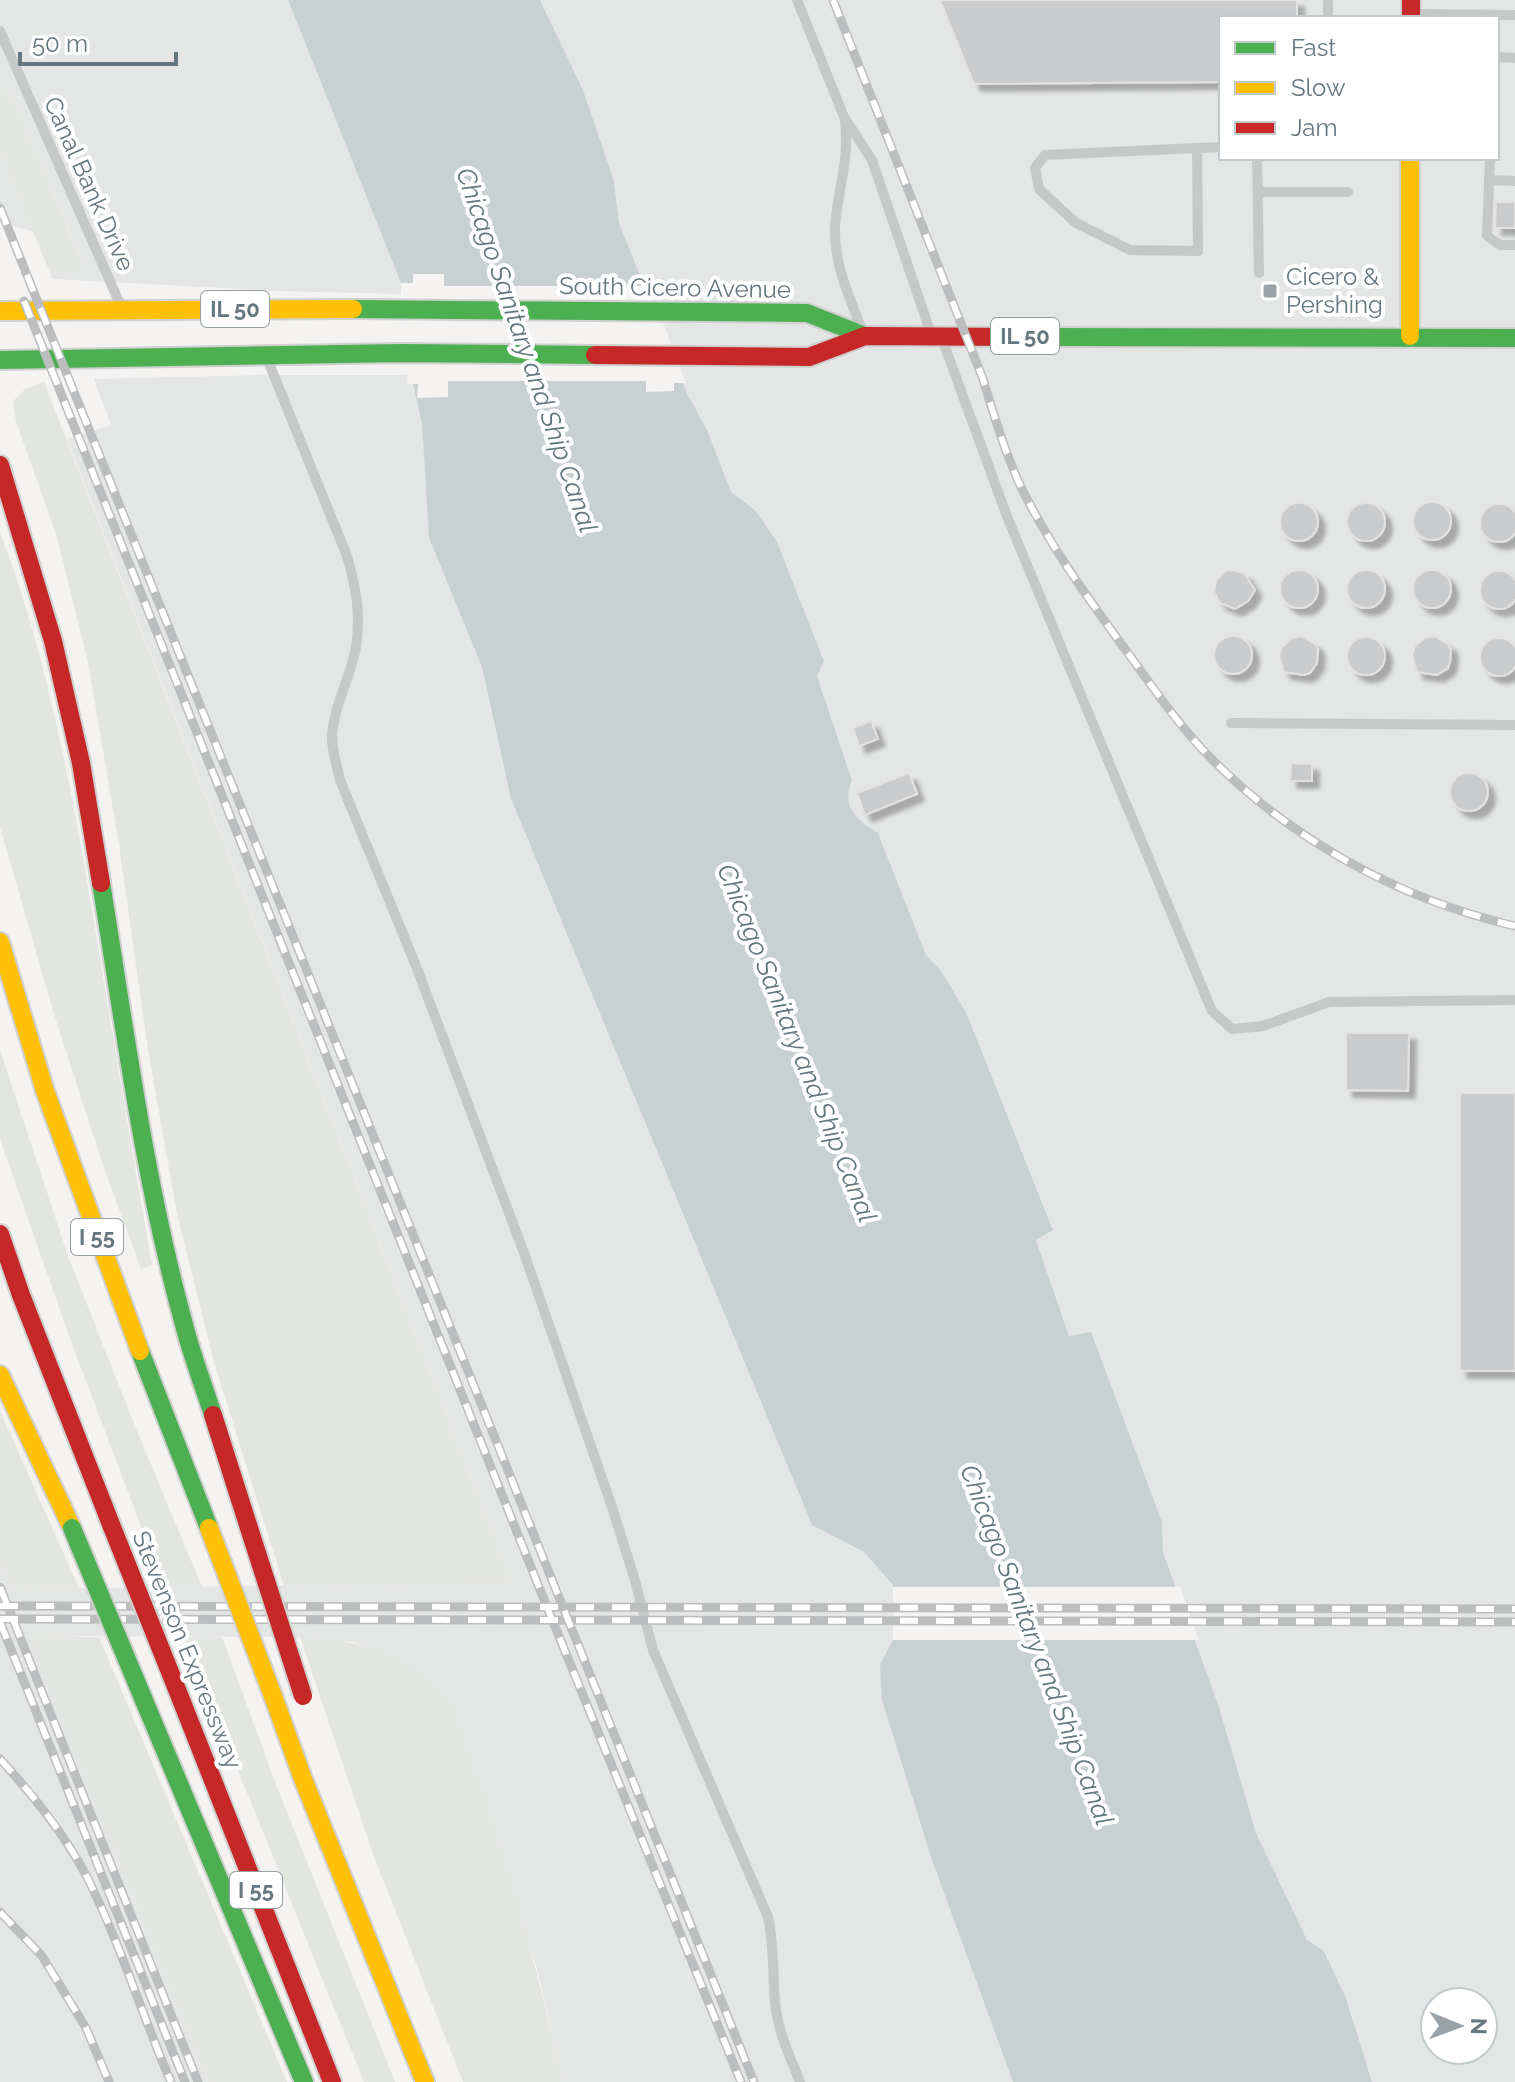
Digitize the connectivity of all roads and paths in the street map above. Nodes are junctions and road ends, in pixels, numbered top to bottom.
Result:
1 (797, 0) edge
2 (1411, 11) edge
3 (1515, 15) edge
4 (1494, 16) edge
5 (0, 31) edge
6 (844, 117) junction
7 (1219, 147) edge
8 (1197, 148) junction
9 (1257, 160) edge
10 (1410, 160) edge
11 (1490, 160) edge
12 (1489, 180) junction
13 (1515, 181) edge
14 (1258, 192) junction
15 (1348, 192) dead end
16 (1515, 245) edge
17 (1259, 273) dead end
18 (123, 310) junction
19 (0, 311) edge
20 (865, 336) junction
21 (937, 336) junction
22 (1410, 336) junction
23 (1515, 338) edge
24 (266, 355) junction
25 (0, 360) edge
26 (0, 465) edge
27 (1231, 723) dead end
28 (1515, 725) edge
29 (0, 942) edge
30 (1515, 1000) edge
31 (0, 1234) edge
32 (0, 1375) edge
33 (303, 1779) junction
34 (304, 2082) edge
35 (332, 2082) edge
36 (425, 2082) edge
37 (800, 2082) edge

1 - 6 lane
2 - 4 lane
3 - 4 lane
5 - 18 lane, Canal Bank Drive
6 - 20 lane
6 - 21 lane
7 - 8 lane
8 - 8 lane
9 - 14 lane
10 - 22 main road
11 - 12 lane
12 - 13 lane
12 - 16 lane
14 - 15 lane
14 - 17 lane
18 - 19 main road, South Cicero Avenue / IL 50
18 - 20 main road, South Cicero Avenue / IL 50
20 - 21 main road, South Cicero Avenue / IL 50
20 - 24 main road, South Cicero Avenue / IL 50
21 - 22 main road, South Cicero Avenue / IL 50
21 - 30 lane
22 - 23 main road, South Cicero Avenue / IL 50
24 - 25 main road, South Cicero Avenue / IL 50
24 - 37 lane
26 - 33 main road, bridge
27 - 28 lane
29 - 33 main road, I 55, bridge
31 - 35 main road, Stevenson Expressway / I 55, bridge
32 - 34 main road, bridge
33 - 36 main road, I 55

